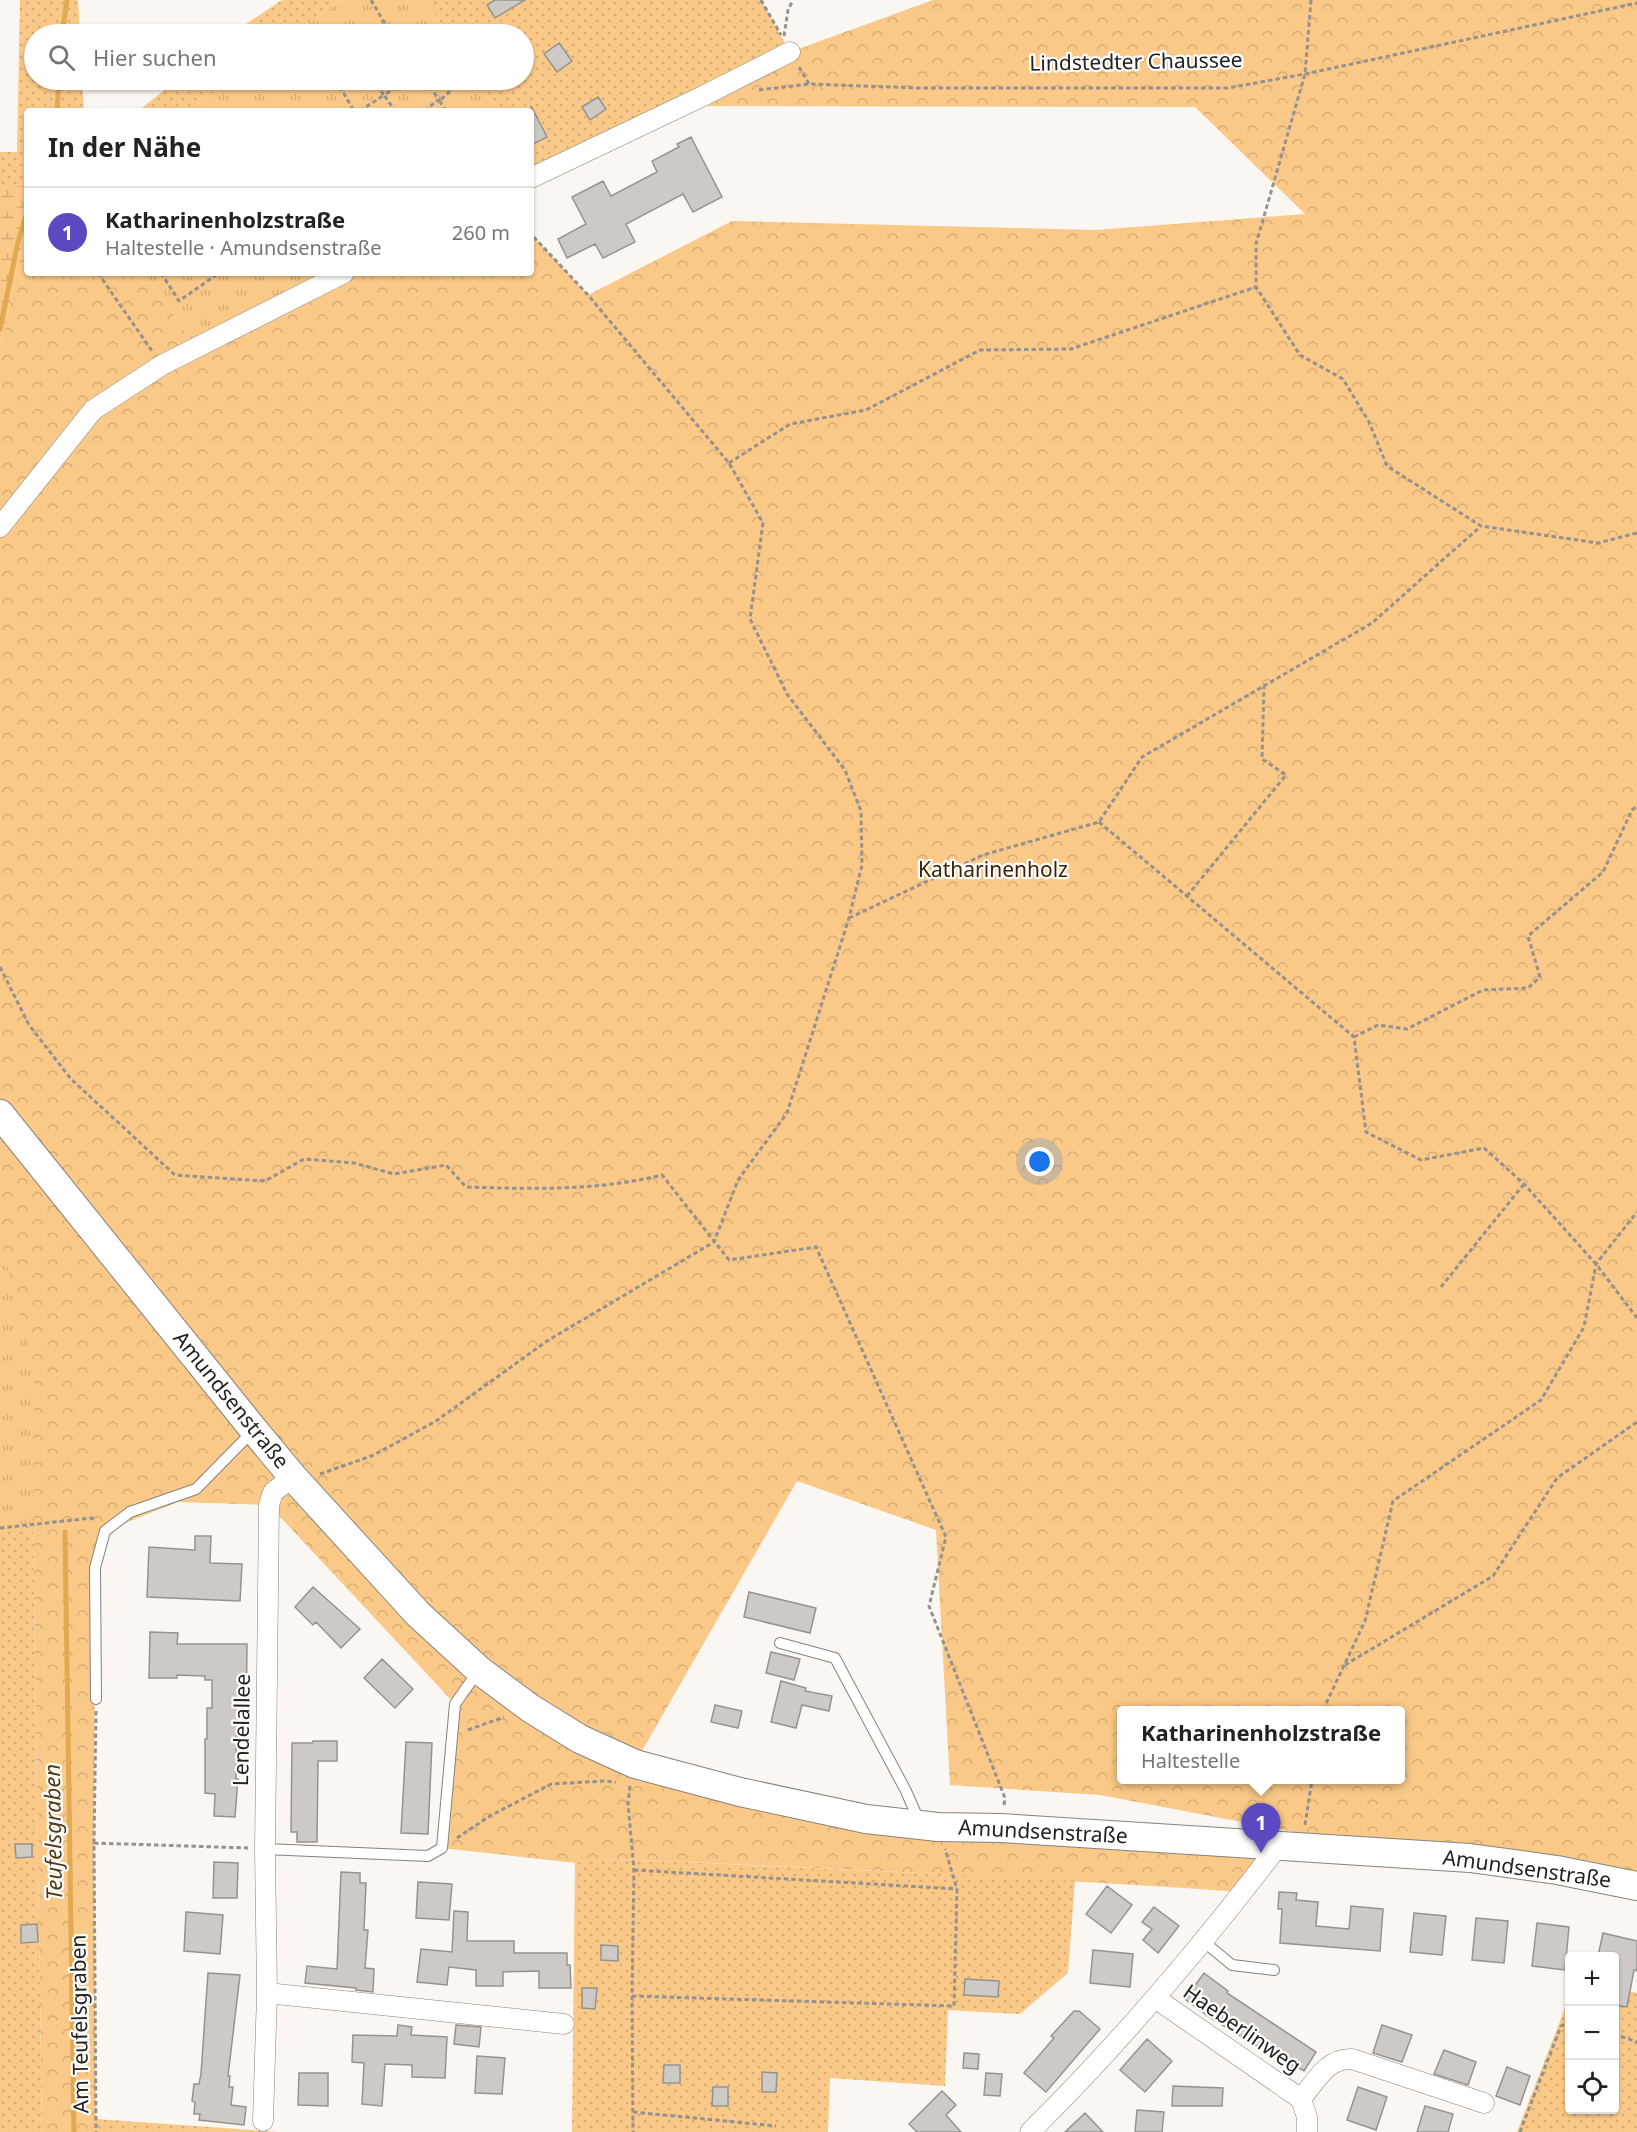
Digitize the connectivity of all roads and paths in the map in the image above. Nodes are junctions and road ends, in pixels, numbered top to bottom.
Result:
1 (371, 0) edge
2 (761, 0) edge
3 (793, 0) edge
4 (1311, 0) edge
5 (1637, 3) edge
6 (385, 24) edge
7 (787, 45) junction
8 (1305, 74) junction
9 (342, 90) edge
10 (380, 90) edge
11 (392, 90) edge
12 (432, 90) edge
13 (450, 90) edge
14 (755, 91) dead end
15 (384, 95) junction
16 (439, 100) junction
17 (352, 108) edge
18 (364, 108) edge
19 (392, 108) edge
20 (430, 108) edge
21 (444, 108) edge
22 (534, 177) edge
23 (534, 237) edge
24 (100, 276) edge
25 (163, 276) edge
26 (215, 276) edge
27 (338, 276) edge
28 (1256, 287) junction
29 (162, 365) junction
30 (729, 463) junction
31 (1481, 526) junction
32 (0, 528) edge
33 (1637, 533) edge
34 (1264, 686) junction
35 (1637, 806) edge
36 (1100, 822) junction
37 (1187, 896) junction
38 (849, 918) junction
39 (0, 967) edge
40 (1354, 1036) junction
41 (0, 1114) edge
42 (1524, 1184) junction
43 (1637, 1212) edge
44 (714, 1242) junction
45 (1596, 1264) junction
46 (1441, 1287) dead end
47 (1637, 1318) edge
48 (1637, 1422) edge
49 (254, 1430) junction
50 (296, 1480) junction
51 (92, 1518) dead end
52 (0, 1528) edge
53 (780, 1644) dead end
54 (1343, 1666) junction
55 (479, 1670) junction
56 (96, 1699) joint
57 (1325, 1706) edge
58 (530, 1708) junction
59 (452, 1736) junction
60 (632, 1774) junction
61 (1310, 1784) edge
62 (929, 1826) junction
63 (1001, 1828) junction
64 (94, 1843) junction
65 (1290, 1846) junction
66 (442, 1848) junction
67 (265, 1849) junction
68 (634, 1869) junction
69 (1637, 1886) edge
70 (957, 1889) junction
71 (1203, 1941) junction
72 (1274, 1970) dead end
73 (267, 1994) junction
74 (632, 1996) junction
75 (1155, 1998) junction
76 (564, 2024) dead end
77 (1565, 2024) edge
78 (1619, 2036) edge
79 (1637, 2042) edge
80 (1301, 2099) junction
81 (1484, 2103) dead end
82 (633, 2112) junction
83 (263, 2121) dead end
84 (777, 2126) dead end
85 (96, 2132) edge
86 (633, 2132) edge
87 (1030, 2132) edge
88 (1307, 2132) edge
89 (1520, 2132) edge

1 - 6 path
2 - 7 path
3 - 7 path
4 - 8 path
5 - 8 path, Lindstedter Chaussee
7 - 22 street
8 - 14 path, Lindstedter Chaussee
8 - 28 path
9 - 17 path
10 - 15 path
11 - 15 path
12 - 16 path
13 - 16 path
15 - 18 path
15 - 19 path
16 - 20 path
16 - 21 path
23 - 30 path
24 - 29 path
25 - 26 path
27 - 29 street
28 - 30 path
28 - 31 path
29 - 32 street
30 - 38 path
31 - 33 path
31 - 34 path
34 - 36 path
34 - 37 path
35 - 40 path
36 - 37 path
36 - 38 path
37 - 40 path
38 - 44 path
39 - 44 path
40 - 42 path
41 - 49 street, Amundsenstraße
42 - 45 path
42 - 46 path
43 - 45 path
44 - 50 path
44 - 63 path
45 - 47 path
45 - 54 path
48 - 54 path
49 - 50 street, Amundsenstraße
49 - 56 lane
50 - 55 street, Amundsenstraße
50 - 67 street, Lendelallee
51 - 52 path
53 - 62 lane
54 - 57 path
55 - 58 street, Amundsenstraße
55 - 59 lane
56 - 64 path, Am Teufelsgraben
58 - 59 path
58 - 60 street, Amundsenstraße
59 - 66 lane
60 - 62 street, Amundsenstraße
60 - 66 path
60 - 68 path
61 - 65 path
62 - 63 street, Amundsenstraße
62 - 70 path
63 - 65 street, Amundsenstraße
64 - 67 path
64 - 85 path, Am Teufelsgraben
65 - 69 street, Amundsenstraße
65 - 71 street
66 - 67 lane
67 - 73 street, Lendelallee
68 - 70 path
68 - 74 path
70 - 74 path
71 - 72 lane
71 - 75 street
73 - 76 street
73 - 83 street, Lendelallee
74 - 82 path
75 - 80 street, Haeberlinweg
75 - 87 street
77 - 89 path
78 - 79 path
80 - 81 street, Haeberlinweg
80 - 88 street, Haeberlinweg
82 - 84 path
82 - 86 path

